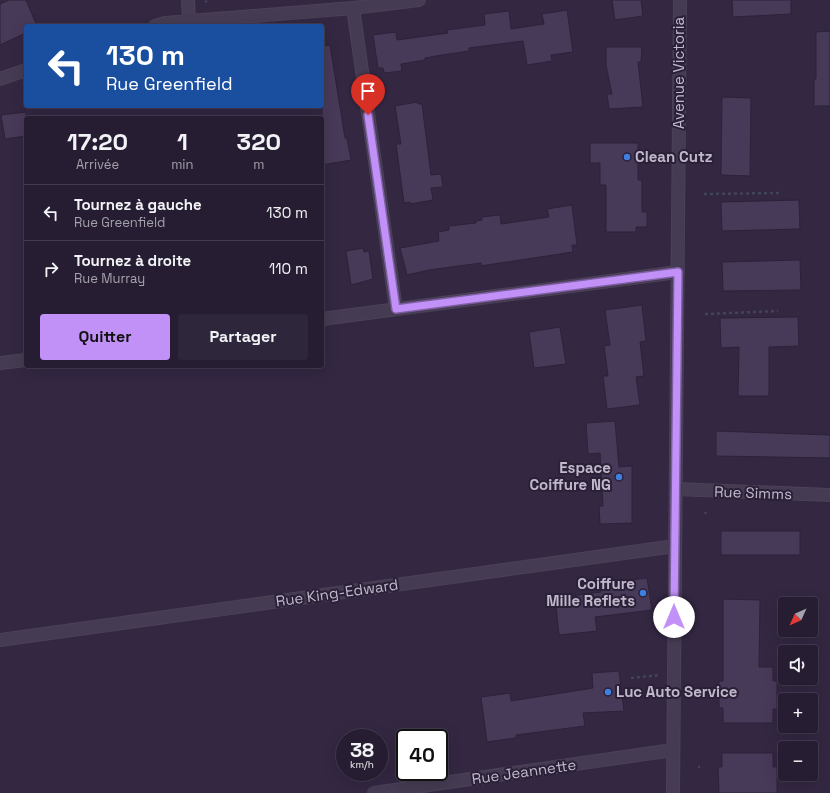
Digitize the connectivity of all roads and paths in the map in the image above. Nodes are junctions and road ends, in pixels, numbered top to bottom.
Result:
1 (188, 0) edge
2 (419, 0) edge
3 (680, 0) edge
4 (369, 3) edge
5 (353, 8) junction
6 (188, 21) junction
7 (162, 24) edge
8 (24, 71) edge
9 (0, 80) edge
10 (780, 193) dead end
11 (704, 194) dead end
12 (678, 272) junction
13 (396, 309) junction
14 (778, 311) dead end
15 (705, 314) dead end
16 (324, 319) edge
17 (24, 360) edge
18 (0, 363) edge
19 (676, 489) junction
20 (830, 495) edge
21 (674, 546) junction
22 (0, 640) edge
23 (664, 675) dead end
24 (630, 678) dead end
25 (673, 750) junction
26 (374, 793) edge
27 (673, 793) edge

1 - 6 street
2 - 4 street
3 - 12 street, Avenue Victoria
4 - 5 street
5 - 6 street
5 - 13 street
6 - 7 street
8 - 9 street
10 - 11 path
12 - 13 street
12 - 19 street, Avenue Victoria
13 - 16 street
14 - 15 path
17 - 18 street
19 - 20 street, Rue Simms
19 - 21 street, Avenue Victoria
21 - 22 street, Rue King-Edward
21 - 25 street, Avenue Victoria
23 - 24 path
25 - 26 street, Rue Jeannette
25 - 27 street, Avenue Victoria

